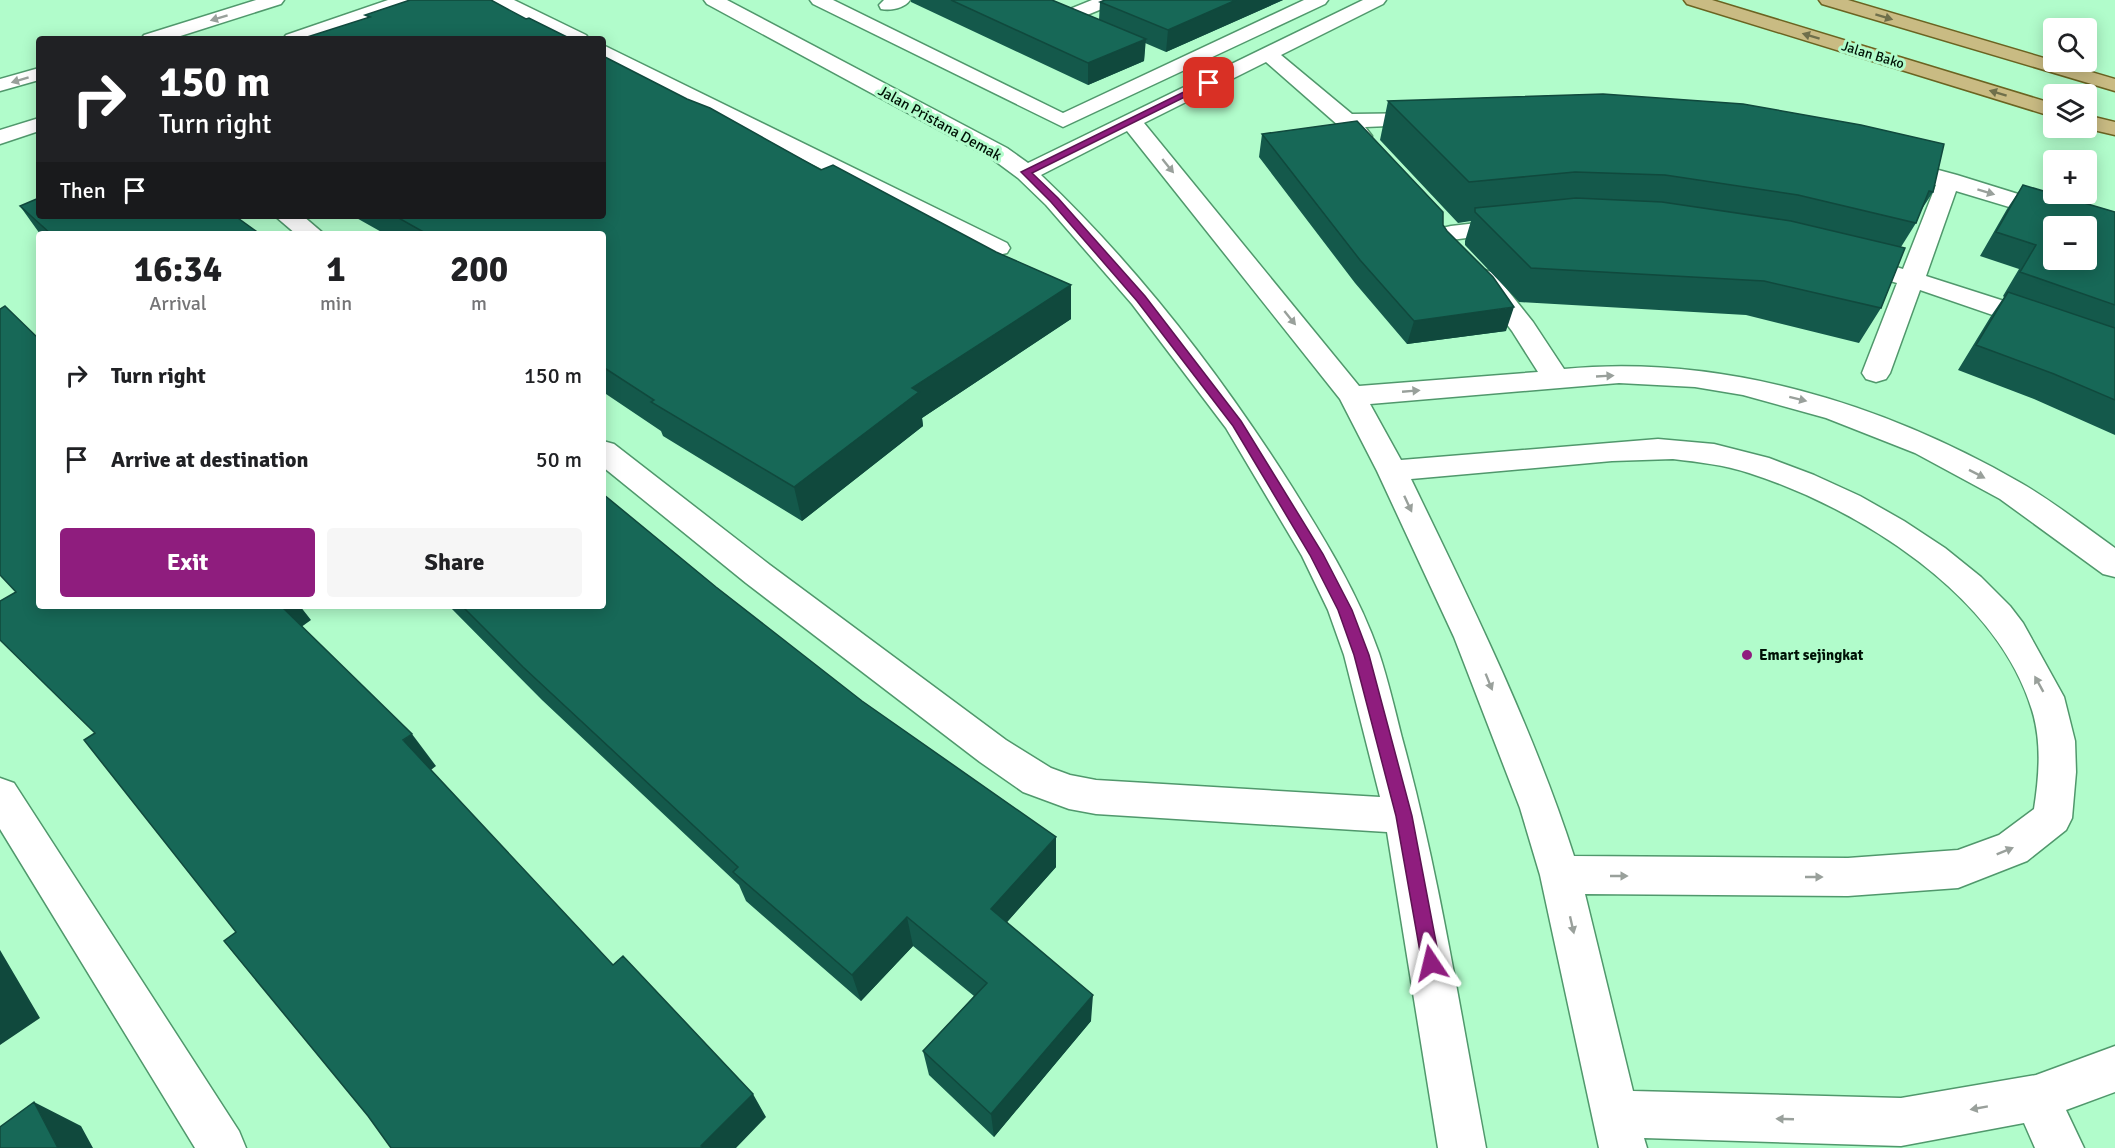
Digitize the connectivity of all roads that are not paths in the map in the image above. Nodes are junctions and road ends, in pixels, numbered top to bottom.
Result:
1 (275, 0) edge
2 (406, 0) edge
3 (500, 0) edge
4 (713, 0) edge
5 (819, 0) edge
6 (1024, 0) edge
7 (1108, 0) edge
8 (1319, 0) edge
9 (1377, 0) edge
10 (1693, 0) edge
11 (1828, 0) edge
12 (1065, 18) junction
13 (1086, 26) edge
14 (161, 36) edge
15 (302, 36) edge
16 (573, 36) edge
17 (606, 52) edge
18 (1268, 54) junction
19 (1158, 57) dead end
20 (1178, 66) junction
21 (36, 75) edge
22 (0, 85) edge
23 (2115, 85) edge
24 (2043, 108) edge
25 (1453, 119) edge
26 (1063, 121) junction
27 (1130, 121) junction
28 (1347, 121) junction
29 (2097, 124) edge
30 (36, 125) edge
31 (2115, 129) edge
32 (0, 137) edge
33 (1097, 138) junction
34 (1373, 150) edge
35 (1875, 159) edge
36 (1026, 172) junction
37 (1949, 180) junction
38 (291, 219) edge
39 (1534, 224) edge
40 (308, 231) edge
41 (2115, 232) edge
42 (998, 248) dead end
43 (1827, 256) edge
44 (1913, 279) junction
45 (2115, 349) edge
46 (1876, 373) dead end
47 (1556, 379) junction
48 (1352, 396) junction
49 (606, 453) edge
50 (1392, 471) junction
51 (2115, 565) edge
52 (0, 795) edge
53 (1404, 816) junction
54 (1560, 875) junction
55 (2115, 1070) edge
56 (2036, 1098) junction
57 (1619, 1131) edge
58 (222, 1148) edge
59 (1462, 1148) edge
60 (2060, 1148) edge

1 -> 14 street
2 - 15 street
3 - 16 street
4 - 36 street, Jalan Pristana Demak
5 - 26 street
6 - 12 street
7 - 12 street
8 - 20 street
9 - 18 street
24 -> 10 main road, Jalan Bako
11 -> 23 main road
12 - 13 street
17 - 42 street
18 - 27 street
18 - 28 street
19 - 20 street
20 - 26 street
21 -> 22 street
25 - 28 street
26 - 33 street
27 - 33 street
27 -> 48 street
28 - 34 street
29 - 31 main road
30 - 32 street
33 - 36 street
35 - 37 street
36 - 53 street, Jalan Pristana Demak
37 -> 41 street
37 - 44 street
38 - 40 street
39 - 47 street
43 - 44 street
44 - 45 street
44 - 46 street
48 -> 47 street
47 -> 51 street
48 - 50 street
49 - 53 street
50 -> 54 street
54 -> 50 street
52 - 58 street
53 - 59 street, Jalan Pristana Demak
54 -> 57 street
55 - 56 street
56 -> 57 street
56 - 60 street

